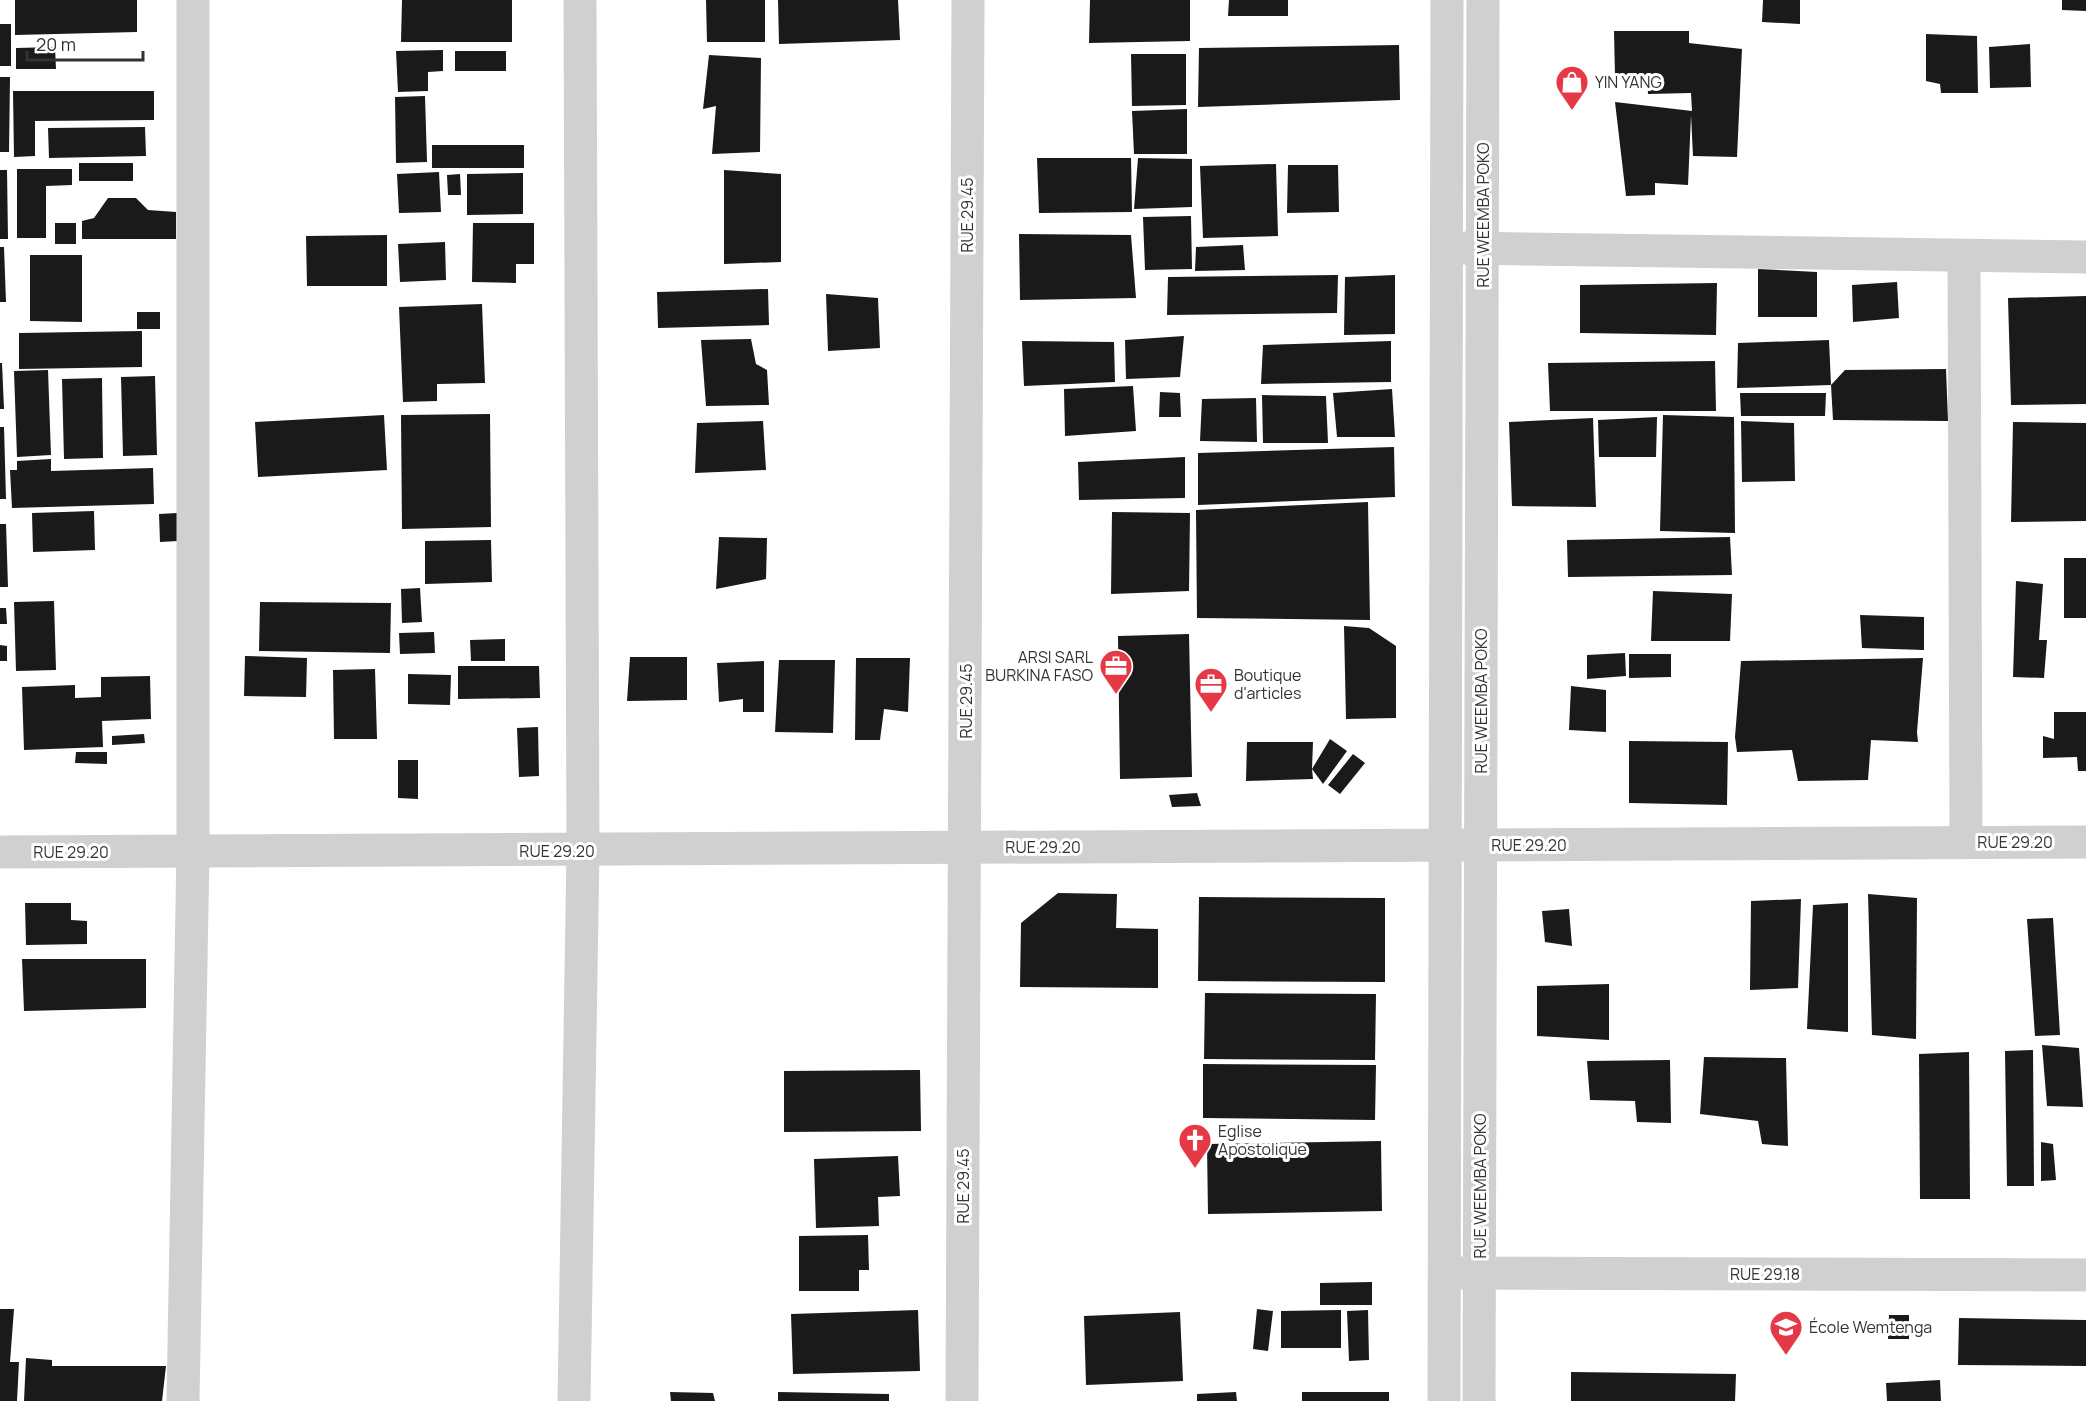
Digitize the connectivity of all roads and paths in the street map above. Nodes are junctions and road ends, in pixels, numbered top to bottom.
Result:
1 (193, 0) edge
2 (580, 0) edge
3 (968, 0) edge
4 (1447, 0) edge
5 (1483, 0) edge
6 (1447, 248) junction
7 (1483, 248) junction
8 (1964, 256) junction
9 (2086, 257) edge
10 (1966, 842) junction
11 (2086, 842) edge
12 (1445, 845) junction
13 (1481, 845) junction
14 (966, 848) junction
15 (193, 851) junction
16 (583, 851) junction
17 (0, 852) edge
18 (1444, 1273) junction
19 (1479, 1273) junction
20 (2086, 1275) edge
21 (183, 1401) edge
22 (574, 1401) edge
23 (962, 1401) edge
24 (1444, 1401) edge
25 (1479, 1401) edge

1 - 15 street
2 - 16 street
3 - 14 street, RUE 29.45
4 - 6 street
5 - 7 street, RUE WEEMBA POKO
6 - 7 street
6 - 12 street
7 - 8 street
7 - 13 street, RUE WEEMBA POKO
8 - 9 street
8 - 10 street
10 - 11 street, RUE 29.20
10 - 13 street, RUE 29.20
12 - 13 street, RUE 29.20
12 - 14 street, RUE 29.20
12 - 18 street
13 - 19 street, RUE WEEMBA POKO
14 - 16 street, RUE 29.20
14 - 23 street, RUE 29.45
15 - 16 street, RUE 29.20
15 - 17 street, RUE 29.20
15 - 21 street
16 - 22 street
18 - 19 street, RUE 29.18
18 - 24 street
19 - 20 street, RUE 29.18
19 - 25 street, RUE WEEMBA POKO

